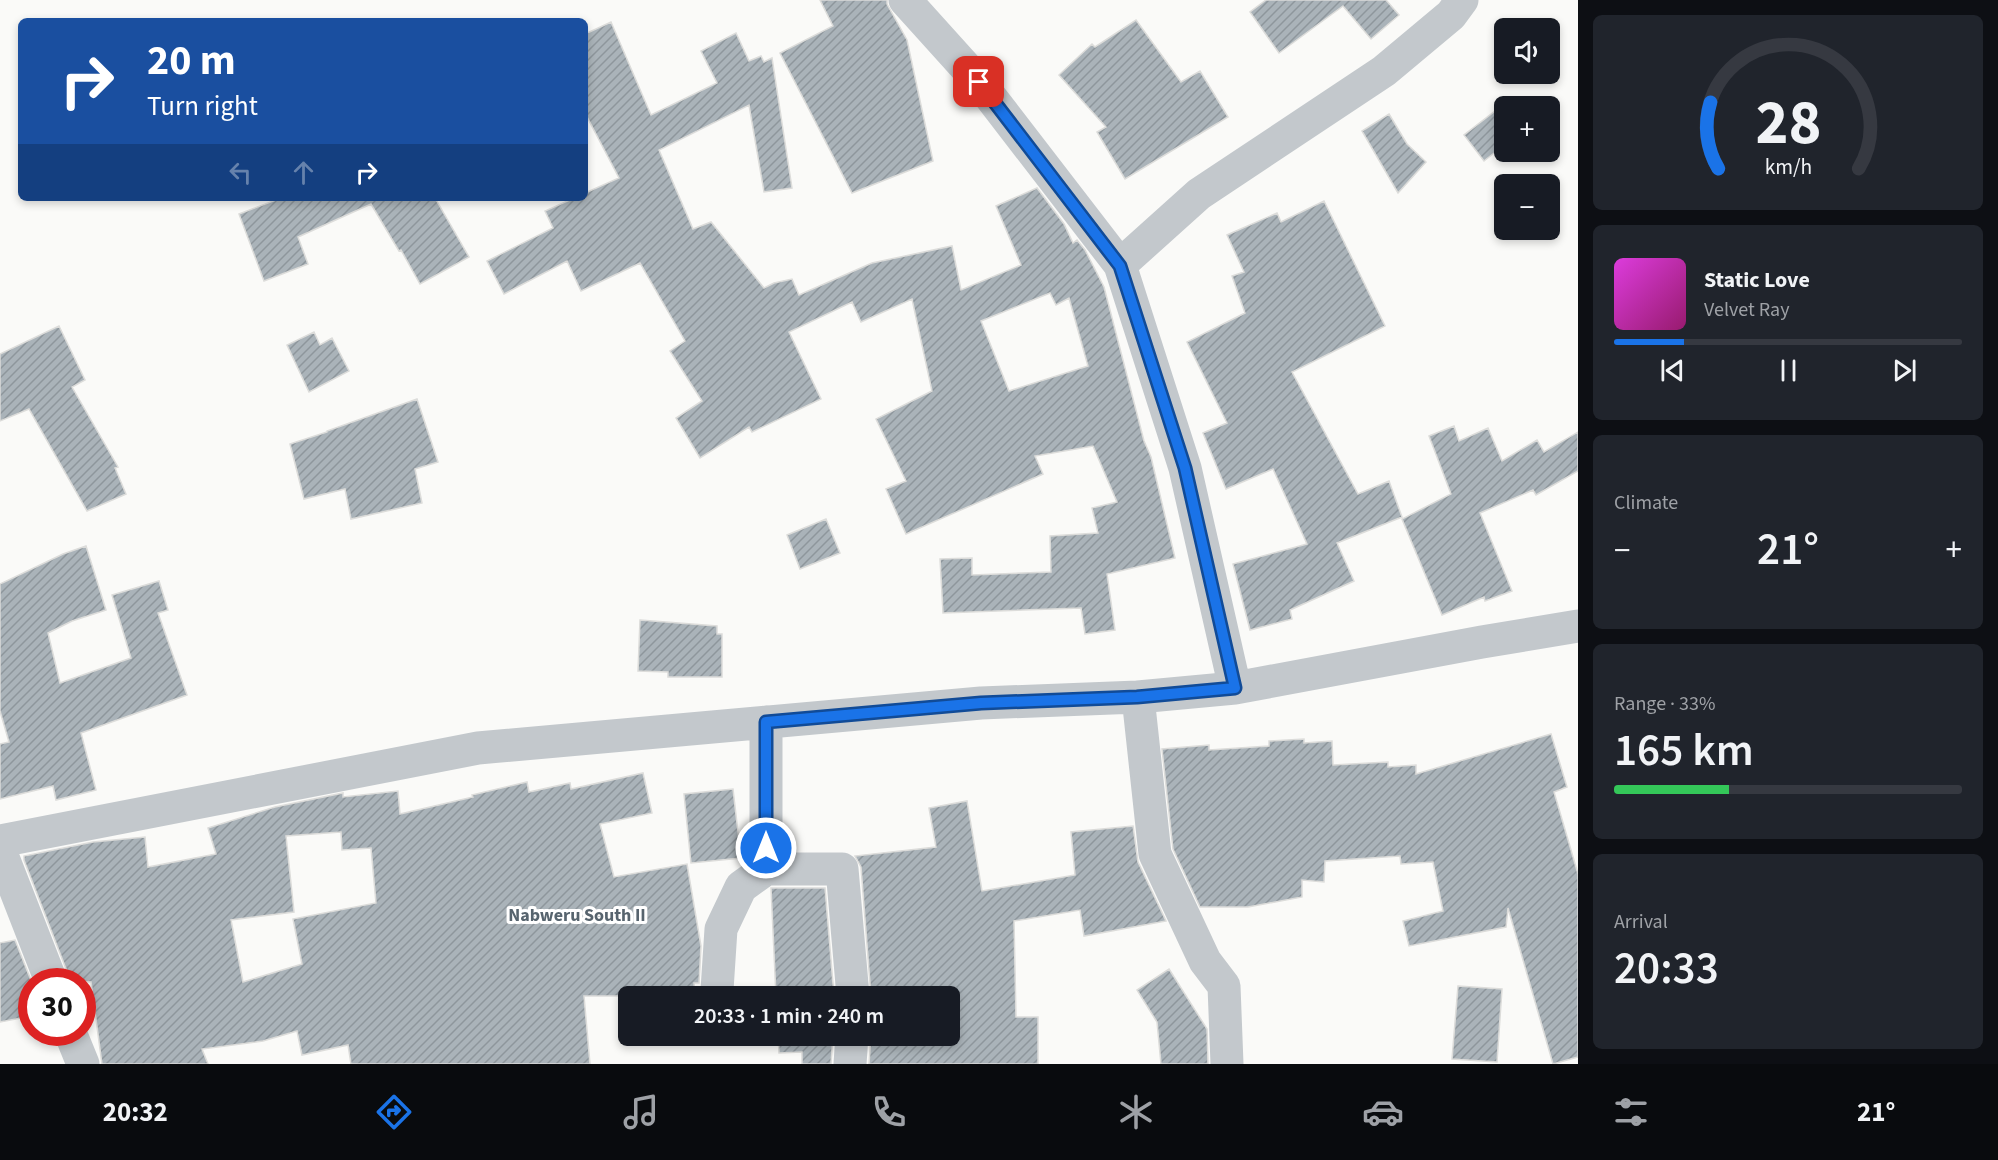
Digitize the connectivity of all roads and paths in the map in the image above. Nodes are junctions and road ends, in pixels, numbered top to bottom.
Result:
1 (905, 0) edge
2 (1462, 0) edge
3 (1120, 266) junction
4 (1578, 626) edge
5 (1235, 688) junction
6 (1137, 697) junction
7 (766, 722) junction
8 (0, 841) edge
9 (0, 850) edge
10 (766, 869) junction
11 (46, 968) edge
12 (717, 986) edge
13 (852, 986) edge
14 (76, 1046) edge
15 (851, 1046) edge
16 (83, 1064) edge
17 (850, 1064) edge
18 (1227, 1064) edge

1 - 3 street
2 - 3 street
3 - 5 street
4 - 5 street
5 - 6 street
6 - 7 street
6 - 18 street
7 - 8 street
7 - 10 street
9 - 11 street
10 - 12 street
10 - 13 street
14 - 16 street
15 - 17 street

